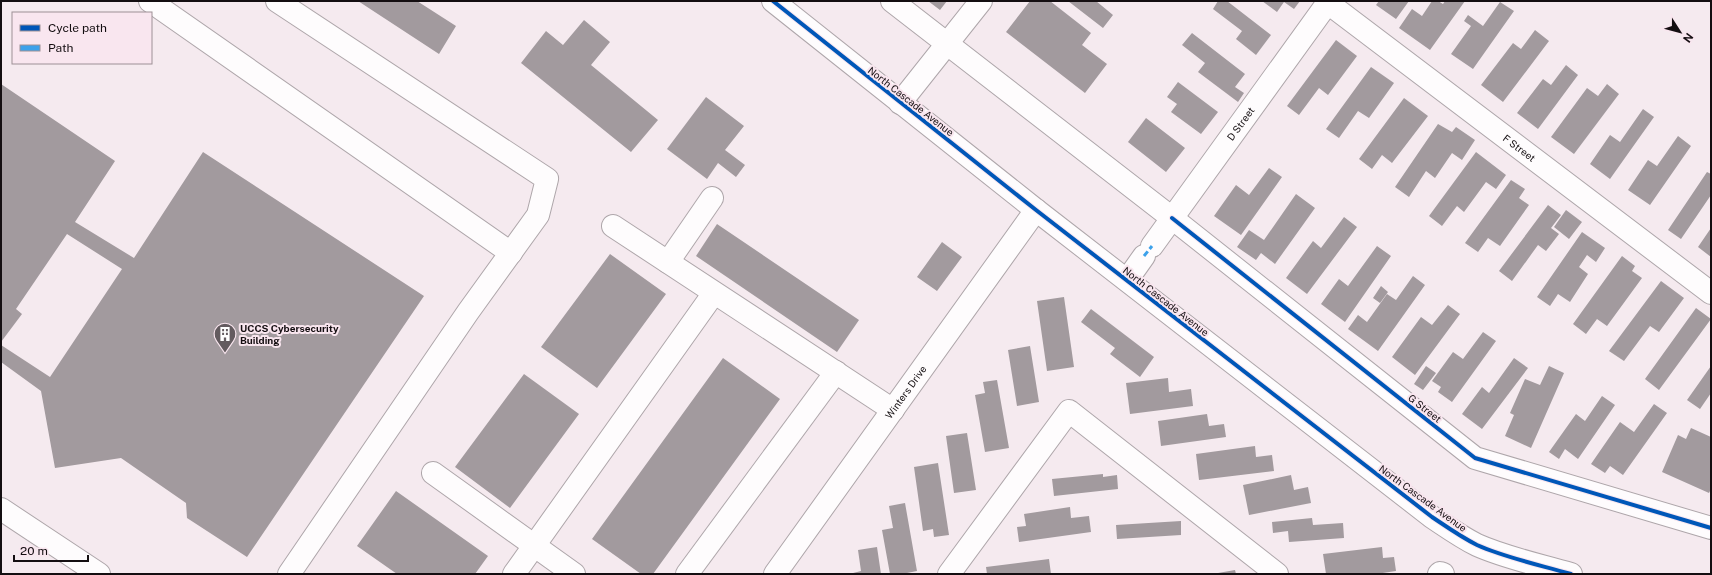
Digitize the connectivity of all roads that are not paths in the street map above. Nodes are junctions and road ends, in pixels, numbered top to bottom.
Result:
1 (150, 1) edge
2 (277, 1) edge
3 (773, 1) edge
4 (892, 1) edge
5 (981, 1) edge
6 (1329, 2) edge
7 (947, 44) junction
8 (900, 103) junction
9 (712, 198) dead end
10 (1036, 210) junction
11 (1172, 218) junction
12 (614, 226) dead end
13 (510, 253) junction
14 (668, 262) junction
15 (1127, 280) junction
16 (714, 292) junction
17 (1711, 293) edge
18 (836, 372) junction
19 (893, 410) junction
20 (433, 473) dead end
21 (1, 509) edge
22 (1711, 528) edge
23 (534, 546) junction
24 (1514, 566) edge
25 (98, 574) edge
26 (289, 574) edge
27 (514, 574) edge
28 (574, 574) edge
29 (686, 574) edge
30 (775, 574) edge
31 (949, 574) edge
32 (1277, 574) edge
33 (1439, 574) edge
34 (1443, 574) edge
35 (1571, 574) edge

1 - 13 street
2 - 13 street
3 - 8 street, North Cascade Avenue
4 - 7 street, G Street
5 - 7 street
6 - 11 street, D Street
6 - 17 street, F Street
7 - 8 street
7 - 11 street, G Street
8 - 10 street, North Cascade Avenue
9 - 14 street
10 - 15 street, North Cascade Avenue
10 - 19 street, Winters Drive
11 - 15 street, D Street
11 - 22 street, G Street
12 - 14 street
13 - 26 street
14 - 16 street
15 - 24 street, North Cascade Avenue
16 - 18 street
16 - 23 street
18 - 19 street
18 - 29 street
19 - 30 street, Winters Drive
20 - 23 street
21 - 25 street
23 - 27 street
23 - 28 street
24 - 35 street, North Cascade Avenue
31 - 32 street
33 - 34 street

